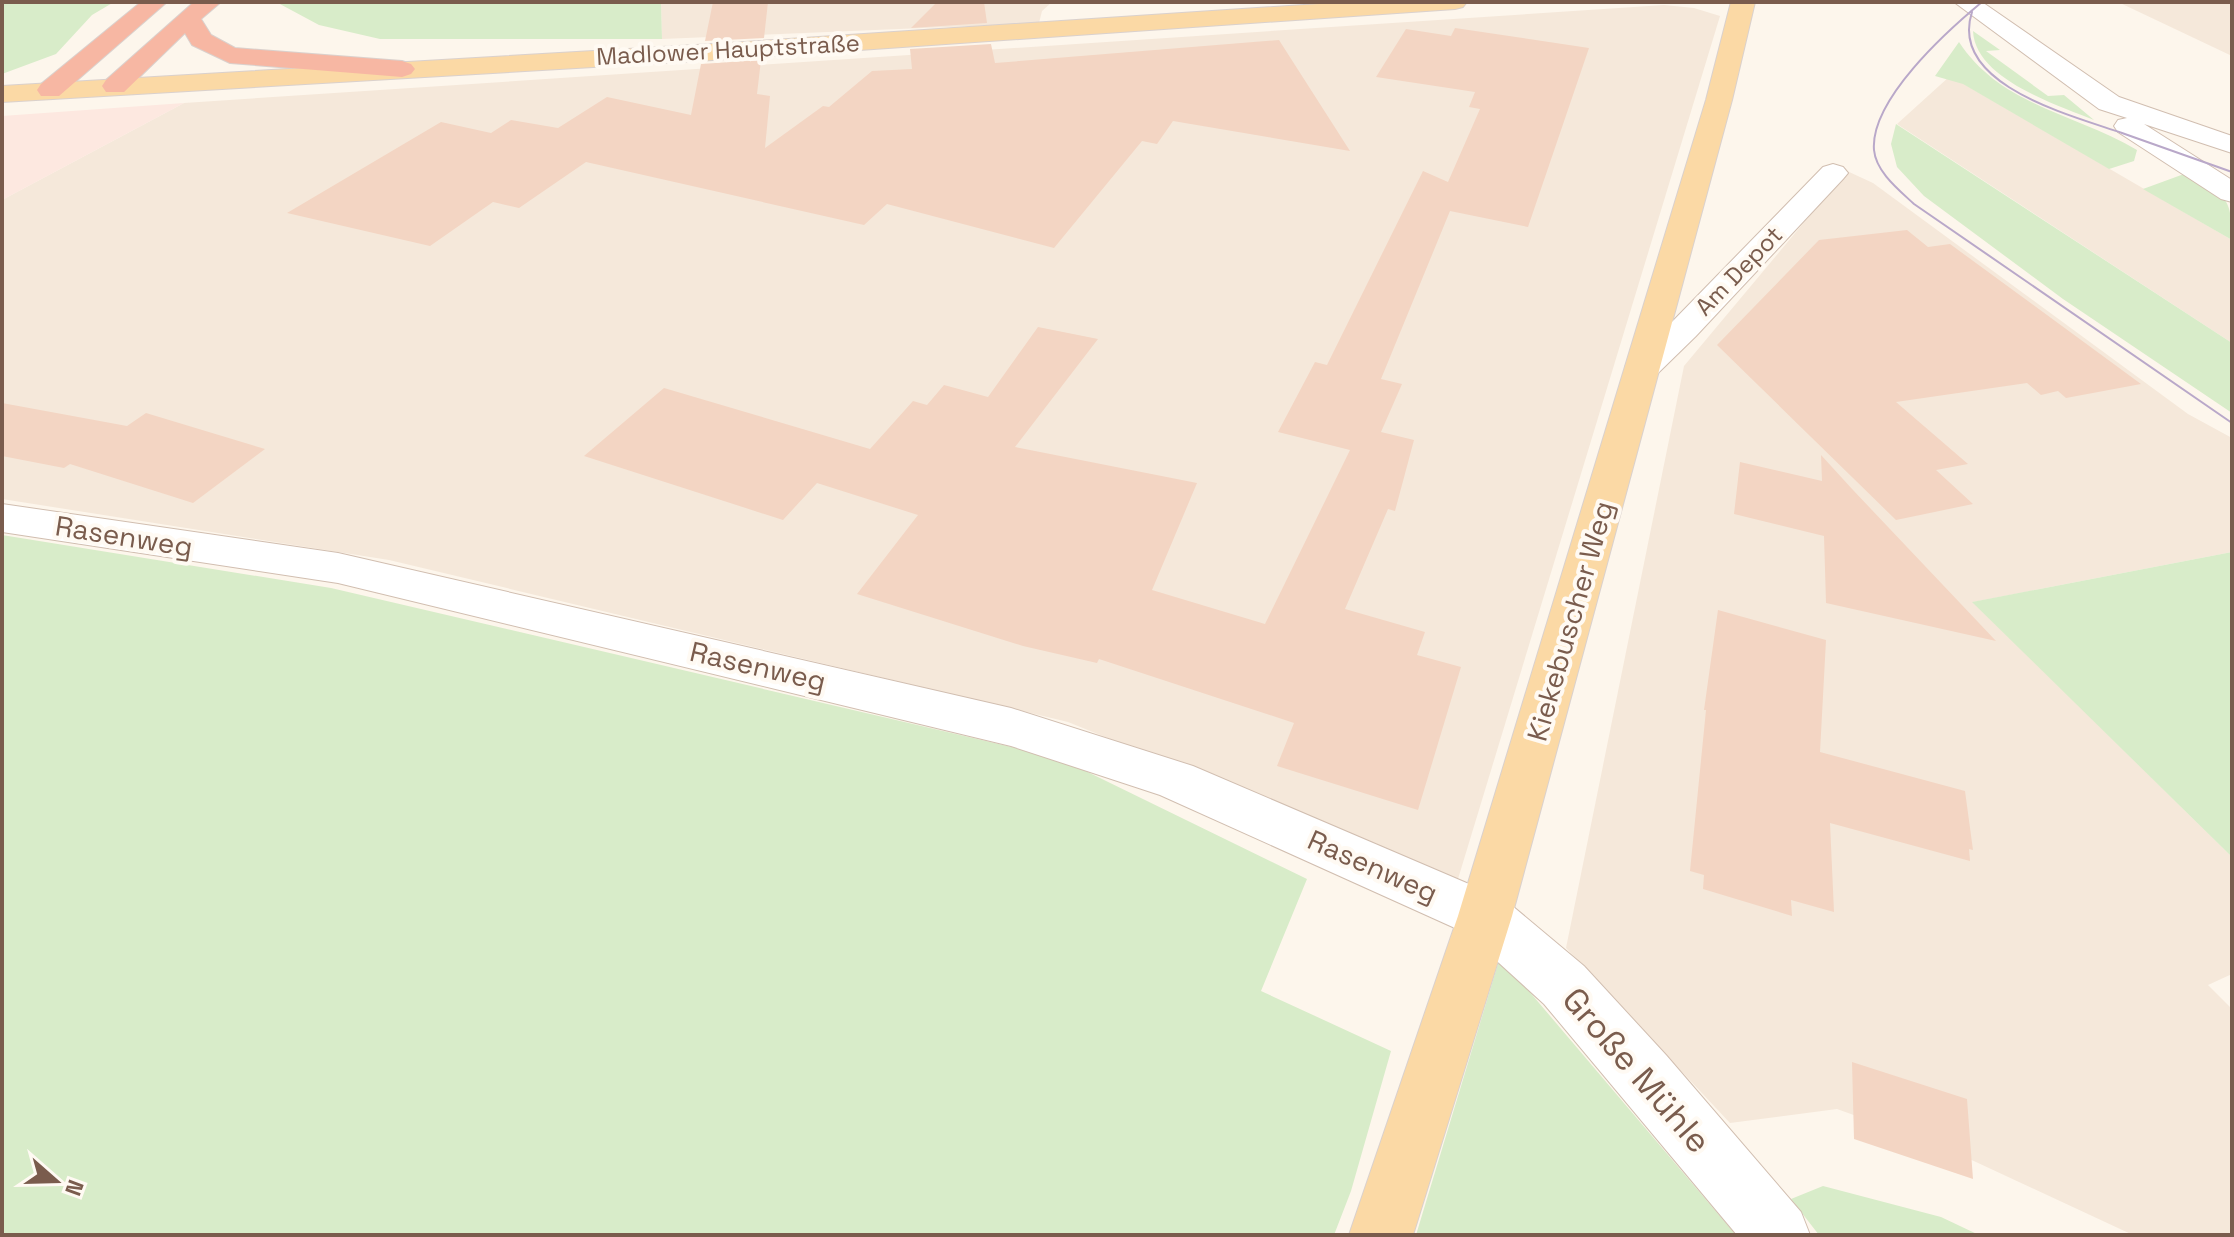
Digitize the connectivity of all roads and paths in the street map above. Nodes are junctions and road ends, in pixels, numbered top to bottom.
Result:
1 (155, 2) edge
2 (1455, 2) edge
3 (1743, 2) edge
4 (1966, 2) edge
5 (199, 9) edge
6 (402, 69) junction
7 (115, 86) junction
8 (50, 90) junction
9 (2, 94) edge
10 (2109, 103) junction
11 (2232, 145) edge
12 (1833, 173) dead end
13 (2232, 193) edge
14 (1643, 367) junction
15 (2, 518) edge
16 (1485, 916) junction
17 (1381, 1235) edge
18 (1778, 1235) edge

1 - 8 highway
2 - 6 main road, Madlower Hauptstraße
3 - 14 main road, Kiekebuscher Weg
4 - 10 street
5 - 6 highway
5 - 7 highway
6 - 7 main road, Madlower Hauptstraße
7 - 8 main road, Madlower Hauptstraße
8 - 9 main road, Madlower Hauptstraße
10 - 11 street
10 - 13 street
12 - 14 street, Am Depot
14 - 16 main road, Kiekebuscher Weg
15 - 16 street, Rasenweg
16 - 17 main road, Kiekebuscher Weg
16 - 18 street, Große Mühle

